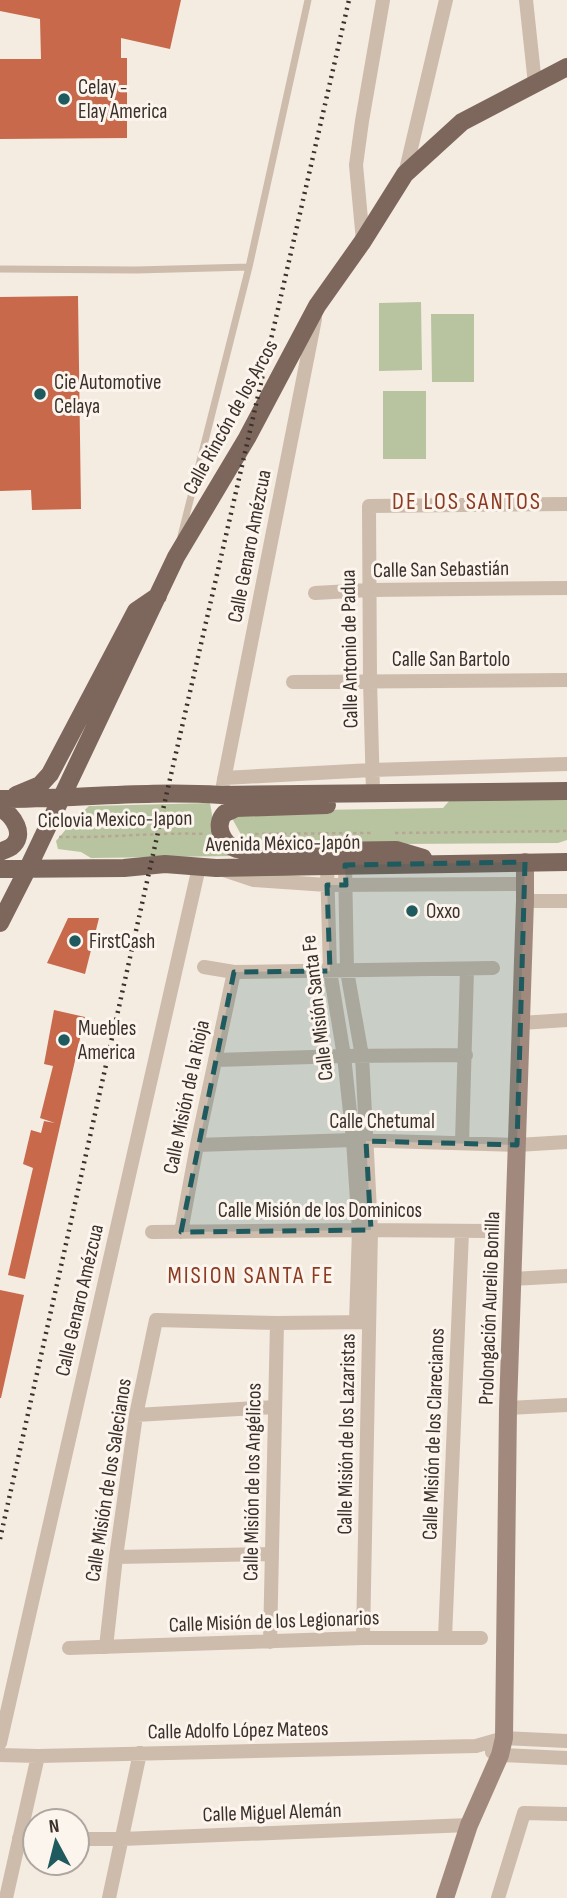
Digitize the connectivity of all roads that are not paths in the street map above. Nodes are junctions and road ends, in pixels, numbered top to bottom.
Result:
1 (308, 0) edge
2 (383, 0) edge
3 (446, 0) edge
4 (526, 0) edge
5 (567, 67) edge
6 (535, 83) junction
7 (405, 174) junction
8 (363, 241) junction
9 (249, 267) junction
10 (0, 269) edge
11 (317, 306) junction
12 (567, 504) edge
13 (176, 558) junction
14 (567, 589) edge
15 (369, 590) junction
16 (315, 593) dead end
17 (159, 596) junction
18 (567, 680) edge
19 (370, 681) junction
20 (293, 682) dead end
21 (567, 764) edge
22 (372, 770) junction
23 (223, 786) junction
24 (567, 791) edge
25 (373, 792) junction
26 (445, 793) junction
27 (61, 798) junction
28 (2, 802) edge
29 (0, 852) edge
30 (525, 862) junction
31 (567, 862) edge
32 (442, 863) junction
33 (336, 865) junction
34 (208, 867) junction
35 (28, 868) junction
36 (0, 869) edge
37 (327, 885) junction
38 (346, 885) junction
39 (525, 892) junction
40 (567, 901) edge
41 (0, 923) edge
42 (204, 967) dead end
43 (493, 968) dead end
44 (467, 969) junction
45 (330, 971) junction
46 (347, 971) junction
47 (234, 972) junction
48 (567, 1020) edge
49 (521, 1023) junction
50 (466, 1055) junction
51 (344, 1056) junction
52 (362, 1056) junction
53 (215, 1060) junction
54 (359, 1141) junction
55 (567, 1142) edge
56 (462, 1143) junction
57 (197, 1145) junction
58 (517, 1145) junction
59 (365, 1230) junction
60 (488, 1231) dead end
61 (152, 1232) dead end
62 (181, 1232) junction
63 (462, 1232) junction
64 (567, 1276) edge
65 (512, 1279) junction
66 (362, 1322) junction
67 (277, 1323) junction
68 (567, 1405) edge
69 (275, 1407) junction
70 (508, 1408) junction
71 (136, 1415) junction
72 (272, 1554) junction
73 (116, 1557) junction
74 (363, 1638) junction
75 (445, 1638) junction
76 (481, 1638) dead end
77 (270, 1642) junction
78 (106, 1647) junction
79 (69, 1648) dead end
80 (567, 1741) edge
81 (0, 1743) edge
82 (502, 1746) junction
83 (140, 1754) junction
84 (0, 1755) edge
85 (38, 1756) junction
86 (567, 1758) edge
87 (567, 1814) edge
88 (469, 1825) junction
89 (19, 1838) joint
90 (91, 1839) edge
91 (122, 1839) junction
92 (6, 1898) edge
93 (109, 1898) edge
94 (445, 1898) edge
95 (498, 1898) edge

1 - 9 lane
2 - 8 street
3 - 7 street
4 - 6 street
5 - 6 main road, Calle Rincón de los Arcos
6 - 7 main road, Calle Rincón de los Arcos
7 - 8 main road, Calle Rincón de los Arcos
8 - 11 main road, Calle Rincón de los Arcos
9 - 10 lane
9 - 13 lane
11 - 13 main road, Calle Rincón de los Arcos
11 - 23 street, Calle Genaro Amézcua
12 - 15 street, Calle Antonio de Padua
13 - 17 main road, Calle Rincón de los Arcos
14 - 15 street, Calle San Sebastián
15 - 16 street, Calle San Sebastián
15 - 19 street, Calle Antonio de Padua
17 - 27 main road, Calle Rincón de los Arcos
17 - 28 main road
18 - 19 street, Calle San Bartolo
19 - 20 street, Calle San Bartolo
19 - 22 street, Calle Antonio de Padua
21 - 22 street
22 - 23 street
22 - 25 street, Calle Antonio de Padua
23 - 25 main road
23 - 27 main road
24 - 26 main road
25 - 26 main road
26 - 32 main road
27 - 28 main road
27 - 35 main road, Calle Rincón de los Arcos
28 - 29 main road
30 - 31 main road, Avenida México-Japón
30 - 32 main road, Avenida México-Japón
30 - 39 street, Prolongación Aurelio Bonilla
32 - 33 main road, Avenida México-Japón
33 - 34 main road, Avenida México-Japón
33 - 37 street, Calle Misión Santa Fe
33 - 38 street, Calle Misión Santa Fe
34 - 35 main road, Avenida México-Japón
34 - 37 street
34 - 81 street, Calle Genaro Amézcua
35 - 36 main road, Avenida México-Japón
35 - 41 main road, Calle Rincón de los Arcos
37 - 38 street
37 - 45 street, Calle Misión Santa Fe
38 - 39 street
38 - 46 street, Calle Misión Santa Fe
39 - 40 street
39 - 49 street, Prolongación Aurelio Bonilla
42 - 47 street
43 - 44 street
44 - 46 street
44 - 50 street
45 - 46 street
45 - 47 street
45 - 51 street, Calle Misión Santa Fe
46 - 52 street, Calle Misión Santa Fe
47 - 53 street, Calle Misión de la Rioja
48 - 49 street
49 - 58 street, Prolongación Aurelio Bonilla
50 - 52 street
50 - 56 street
51 - 52 street
51 - 53 street
51 - 54 street, Calle Misión Santa Fe
52 - 54 street, Calle Misión Santa Fe
53 - 57 street, Calle Misión de la Rioja
54 - 56 street, Calle Chetumal
54 - 57 street, Calle Chetumal
54 - 59 street, Calle Misión Santa Fe
55 - 58 street, Calle Chetumal
56 - 58 street, Calle Chetumal
57 - 62 street, Calle Misión de la Rioja
58 - 65 street, Prolongación Aurelio Bonilla
59 - 62 street, Calle Misión de los Dominicos
59 - 63 street, Calle Misión de los Dominicos
59 - 66 street, Calle Misión de los Lazaristas
60 - 63 street, Calle Misión de los Dominicos
61 - 62 street, Calle Misión de los Dominicos
63 - 75 street, Calle Misión de los Clarecianos
64 - 65 street
65 - 70 street, Prolongación Aurelio Bonilla
66 - 67 street
66 - 74 street, Calle Misión de los Lazaristas
67 - 69 street, Calle Misión de los Angélicos
67 - 71 street, Calle Misión de los Salecianos
68 - 70 street
69 - 71 street
69 - 72 street, Calle Misión de los Angélicos
70 - 82 street, Prolongación Aurelio Bonilla
71 - 73 street, Calle Misión de los Salecianos
72 - 73 street
72 - 77 street, Calle Misión de los Angélicos
73 - 78 street, Calle Misión de los Salecianos
74 - 75 street, Calle Misión de los Legionarios
74 - 77 street, Calle Misión de los Legionarios
75 - 76 street, Calle Misión de los Legionarios
77 - 78 street, Calle Misión de los Legionarios
78 - 79 street, Calle Misión de los Legionarios
80 - 82 street
82 - 83 street, Calle Adolfo López Mateos
82 - 86 street
82 - 88 street
83 - 85 street, Calle Adolfo López Mateos
83 - 91 street
84 - 85 street, Calle Adolfo López Mateos
85 - 89 street
87 - 95 street
88 - 91 street, Calle Miguel Alemán
88 - 94 street
89 - 92 street
90 - 91 street, Calle Miguel Alemán
91 - 93 street

